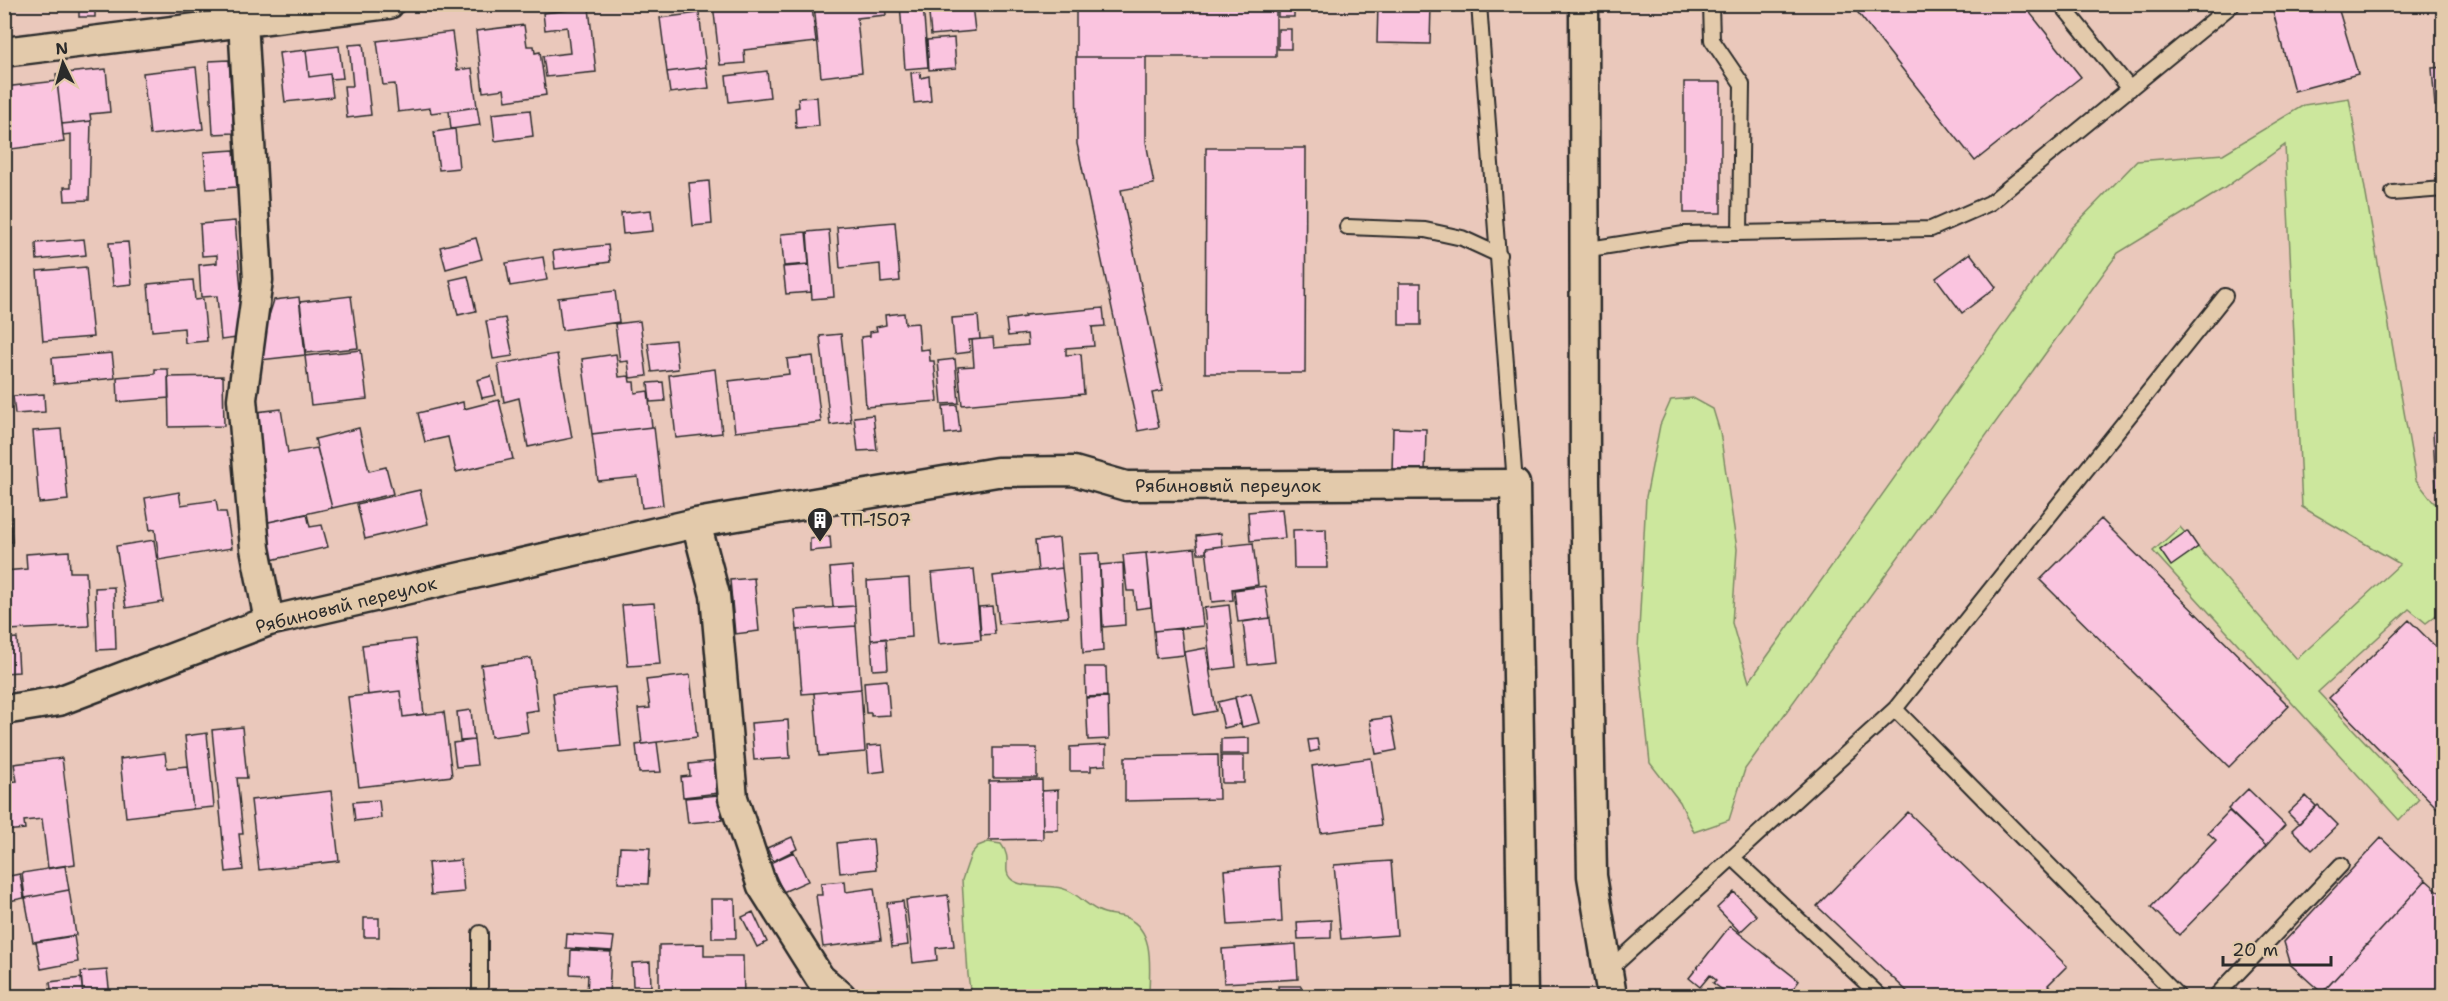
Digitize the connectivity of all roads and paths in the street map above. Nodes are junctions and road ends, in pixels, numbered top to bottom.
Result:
1 (389, 4) edge
2 (1479, 4) edge
3 (1584, 4) edge
4 (1711, 4) edge
5 (2061, 4) edge
6 (2233, 4) edge
7 (243, 14) edge
8 (4, 52) edge
9 (2130, 89) junction
10 (2444, 189) edge
11 (2393, 193) dead end
12 (1347, 226) dead end
13 (1740, 233) junction
14 (1583, 250) junction
15 (1499, 255) junction
16 (2225, 296) dead end
17 (1515, 484) junction
18 (696, 523) junction
19 (269, 621) junction
20 (1895, 709) junction
21 (4, 710) edge
22 (1732, 857) junction
23 (2341, 865) dead end
24 (480, 933) dead end
25 (1610, 984) edge
26 (480, 996) edge
27 (841, 996) edge
28 (1523, 996) edge
29 (1880, 996) edge
30 (2178, 996) edge
31 (2216, 996) edge

1 - 7 street
2 - 15 lane
3 - 14 street
4 - 13 lane
5 - 9 lane
6 - 9 lane
7 - 8 street
7 - 19 street
9 - 13 lane
10 - 11 lane
12 - 15 lane
13 - 14 lane
14 - 25 street
15 - 17 lane
16 - 20 lane
17 - 18 street, Рябиновый переулок
17 - 28 street
18 - 19 street, Рябиновый переулок
18 - 27 street
19 - 21 street, Рябиновый переулок
20 - 22 lane
20 - 30 lane
22 - 25 lane
22 - 29 lane
23 - 31 lane
24 - 26 lane

